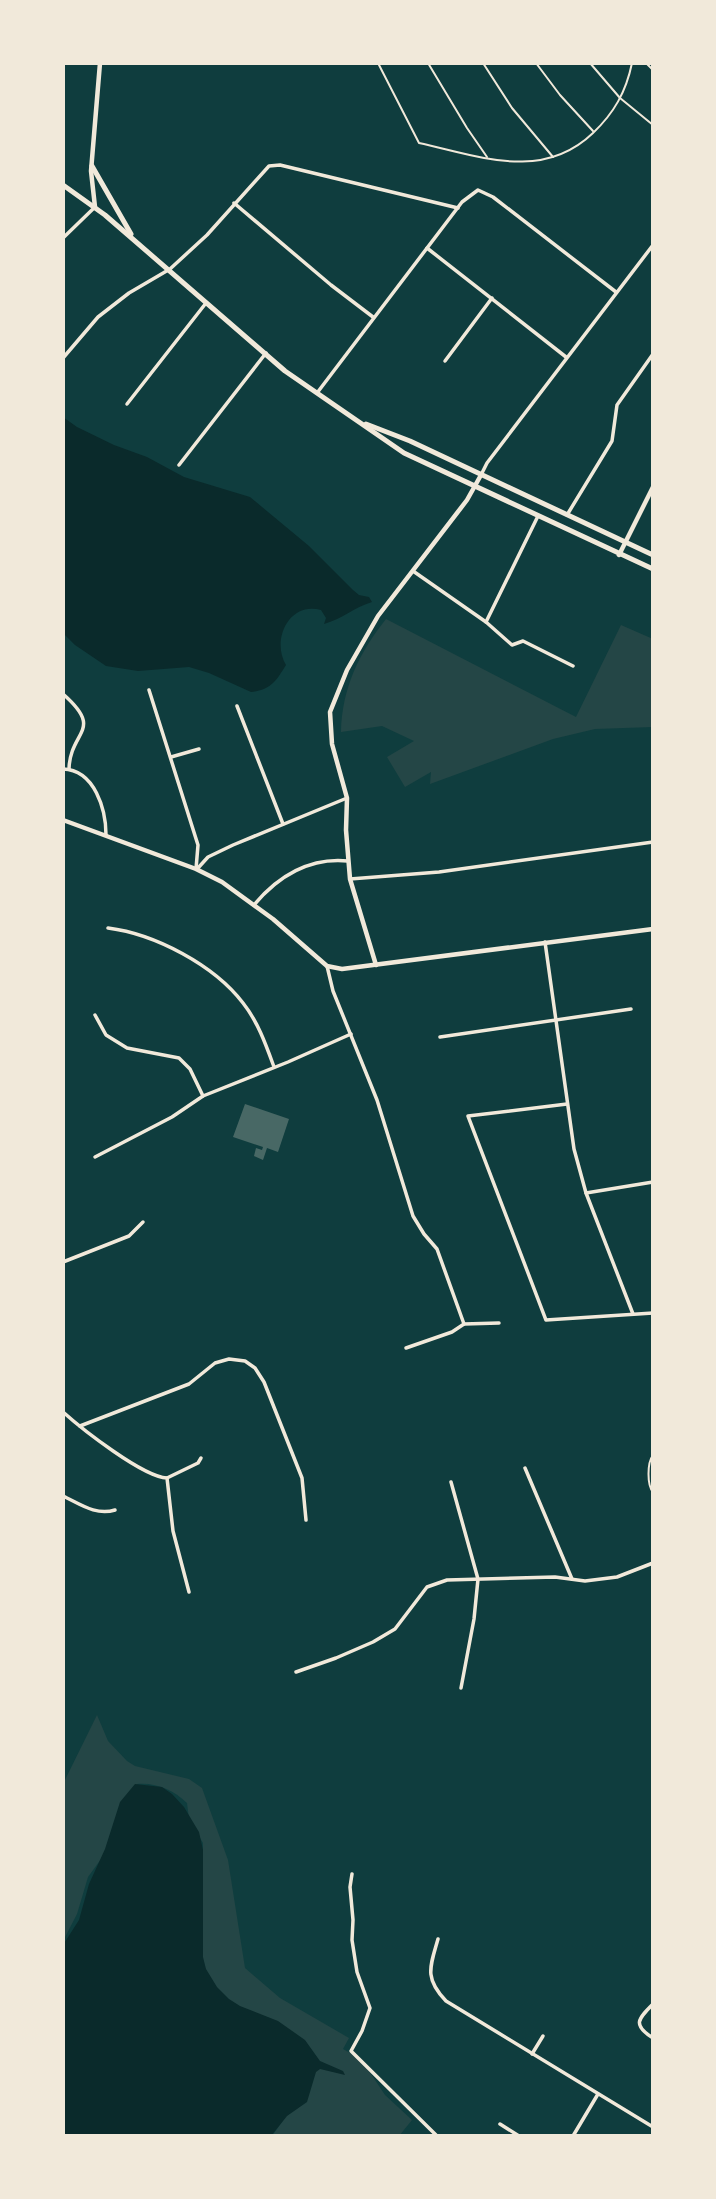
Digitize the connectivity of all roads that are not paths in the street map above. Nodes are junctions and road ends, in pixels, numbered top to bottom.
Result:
1 (100, 63) edge
2 (378, 63) edge
3 (428, 63) edge
4 (483, 63) edge
5 (536, 63) edge
6 (590, 63) edge
7 (632, 63) edge
8 (646, 63) edge
9 (653, 70) edge
10 (620, 98) junction
11 (653, 125) edge
12 (594, 132) junction
13 (488, 157) junction
14 (553, 158) junction
15 (92, 166) junction
16 (63, 186) edge
17 (234, 203) junction
18 (95, 207) junction
19 (458, 208) junction
20 (63, 238) edge
21 (134, 240) junction
22 (653, 245) edge
23 (427, 248) junction
24 (170, 269) junction
25 (616, 292) junction
26 (492, 298) junction
27 (207, 301) junction
28 (373, 317) junction
29 (266, 354) junction
30 (653, 354) edge
31 (566, 356) junction
32 (63, 358) edge
33 (445, 360) dead end
34 (316, 393) junction
35 (127, 404) dead end
36 (357, 421) junction
37 (179, 465) dead end
38 (481, 475) junction
39 (475, 486) junction
40 (653, 487) edge
41 (567, 515) junction
42 (538, 516) junction
43 (625, 542) junction
44 (619, 555) junction
45 (653, 555) edge
46 (653, 569) edge
47 (413, 571) junction
48 (486, 622) junction
49 (573, 666) dead end
50 (149, 690) dead end
51 (63, 694) edge
52 (237, 706) dead end
53 (199, 748) dead end
54 (170, 758) junction
55 (63, 769) edge
56 (69, 769) junction
57 (347, 798) junction
58 (63, 820) edge
59 (283, 824) junction
60 (106, 835) junction
61 (653, 842) edge
62 (348, 861) junction
63 (196, 869) junction
64 (350, 879) junction
65 (254, 905) junction
66 (108, 928) dead end
67 (653, 929) edge
68 (545, 942) junction
69 (376, 965) junction
70 (327, 966) junction
71 (631, 1009) dead end
72 (95, 1015) dead end
73 (556, 1020) junction
74 (351, 1034) junction
75 (440, 1037) dead end
76 (275, 1068) junction
77 (203, 1096) junction
78 (567, 1104) junction
79 (95, 1157) dead end
80 (653, 1182) edge
81 (586, 1193) junction
82 (144, 1222) dead end
83 (63, 1262) edge
84 (653, 1313) edge
85 (633, 1314) junction
86 (499, 1323) dead end
87 (464, 1324) junction
88 (406, 1348) dead end
89 (63, 1412) edge
90 (80, 1426) junction
91 (653, 1455) edge
92 (201, 1458) dead end
93 (524, 1468) dead end
94 (167, 1478) junction
95 (451, 1482) dead end
96 (653, 1492) edge
97 (63, 1496) edge
98 (115, 1510) dead end
99 (306, 1520) dead end
100 (653, 1563) edge
101 (478, 1579) junction
102 (572, 1579) junction
103 (189, 1592) dead end
104 (296, 1672) dead end
105 (461, 1688) dead end
106 (352, 1874) dead end
107 (438, 1939) dead end
108 (653, 2004) edge
109 (543, 2036) dead end
110 (653, 2038) edge
111 (532, 2054) junction
112 (598, 2094) junction
113 (500, 2124) dead end
114 (653, 2127) edge
115 (437, 2136) edge
116 (519, 2136) edge
117 (573, 2136) edge

1 - 15 street
2 - 13 lane
3 - 13 lane
4 - 14 lane
5 - 12 lane
6 - 10 lane
7 - 10 lane
8 - 9 lane
10 - 11 lane
10 - 12 lane
12 - 14 lane
13 - 14 lane
15 - 18 street
15 - 21 main road
16 - 18 main road
17 - 19 street
17 - 24 street
17 - 28 street
18 - 20 street
18 - 21 main road
19 - 23 street
19 - 25 street
21 - 24 main road
22 - 25 street
23 - 26 street
23 - 28 street
24 - 27 main road
24 - 32 street
25 - 31 street
26 - 31 street
26 - 33 street
27 - 29 main road
27 - 35 street
28 - 34 street
29 - 34 main road
29 - 37 street
30 - 41 street
31 - 38 street
34 - 36 main road
36 - 38 main road
36 - 39 main road
38 - 39 street
38 - 41 main road
39 - 42 main road
39 - 47 street
40 - 43 street
41 - 43 main road
42 - 44 main road
42 - 48 street
43 - 44 street
43 - 45 main road
44 - 46 main road
47 - 48 street
47 - 57 street
48 - 49 street
50 - 54 street
51 - 56 street
52 - 59 street
53 - 54 street
54 - 63 street
55 - 56 street
56 - 60 street
57 - 59 street
57 - 62 street
58 - 60 street
59 - 63 street
60 - 63 street
61 - 64 street
62 - 64 street
62 - 65 street
63 - 65 street
64 - 69 street
65 - 70 street
66 - 76 street
67 - 68 street
68 - 69 street
68 - 73 street
69 - 70 street
70 - 74 street
71 - 73 street
72 - 77 street
73 - 75 street
73 - 78 street
74 - 76 street
74 - 87 street
76 - 77 street
77 - 79 street
78 - 81 street
78 - 85 street
80 - 81 street
81 - 85 street
82 - 83 street
84 - 85 street
86 - 87 street
87 - 88 street
89 - 90 street
90 - 94 street
90 - 99 street
91 - 96 lane
92 - 94 street
93 - 102 street
94 - 103 street
95 - 101 street
97 - 98 street
100 - 102 street
101 - 102 street
101 - 104 street
101 - 105 street
106 - 115 street
107 - 111 street
108 - 110 street
109 - 111 street
111 - 112 street
112 - 114 street
112 - 117 street
113 - 116 street

